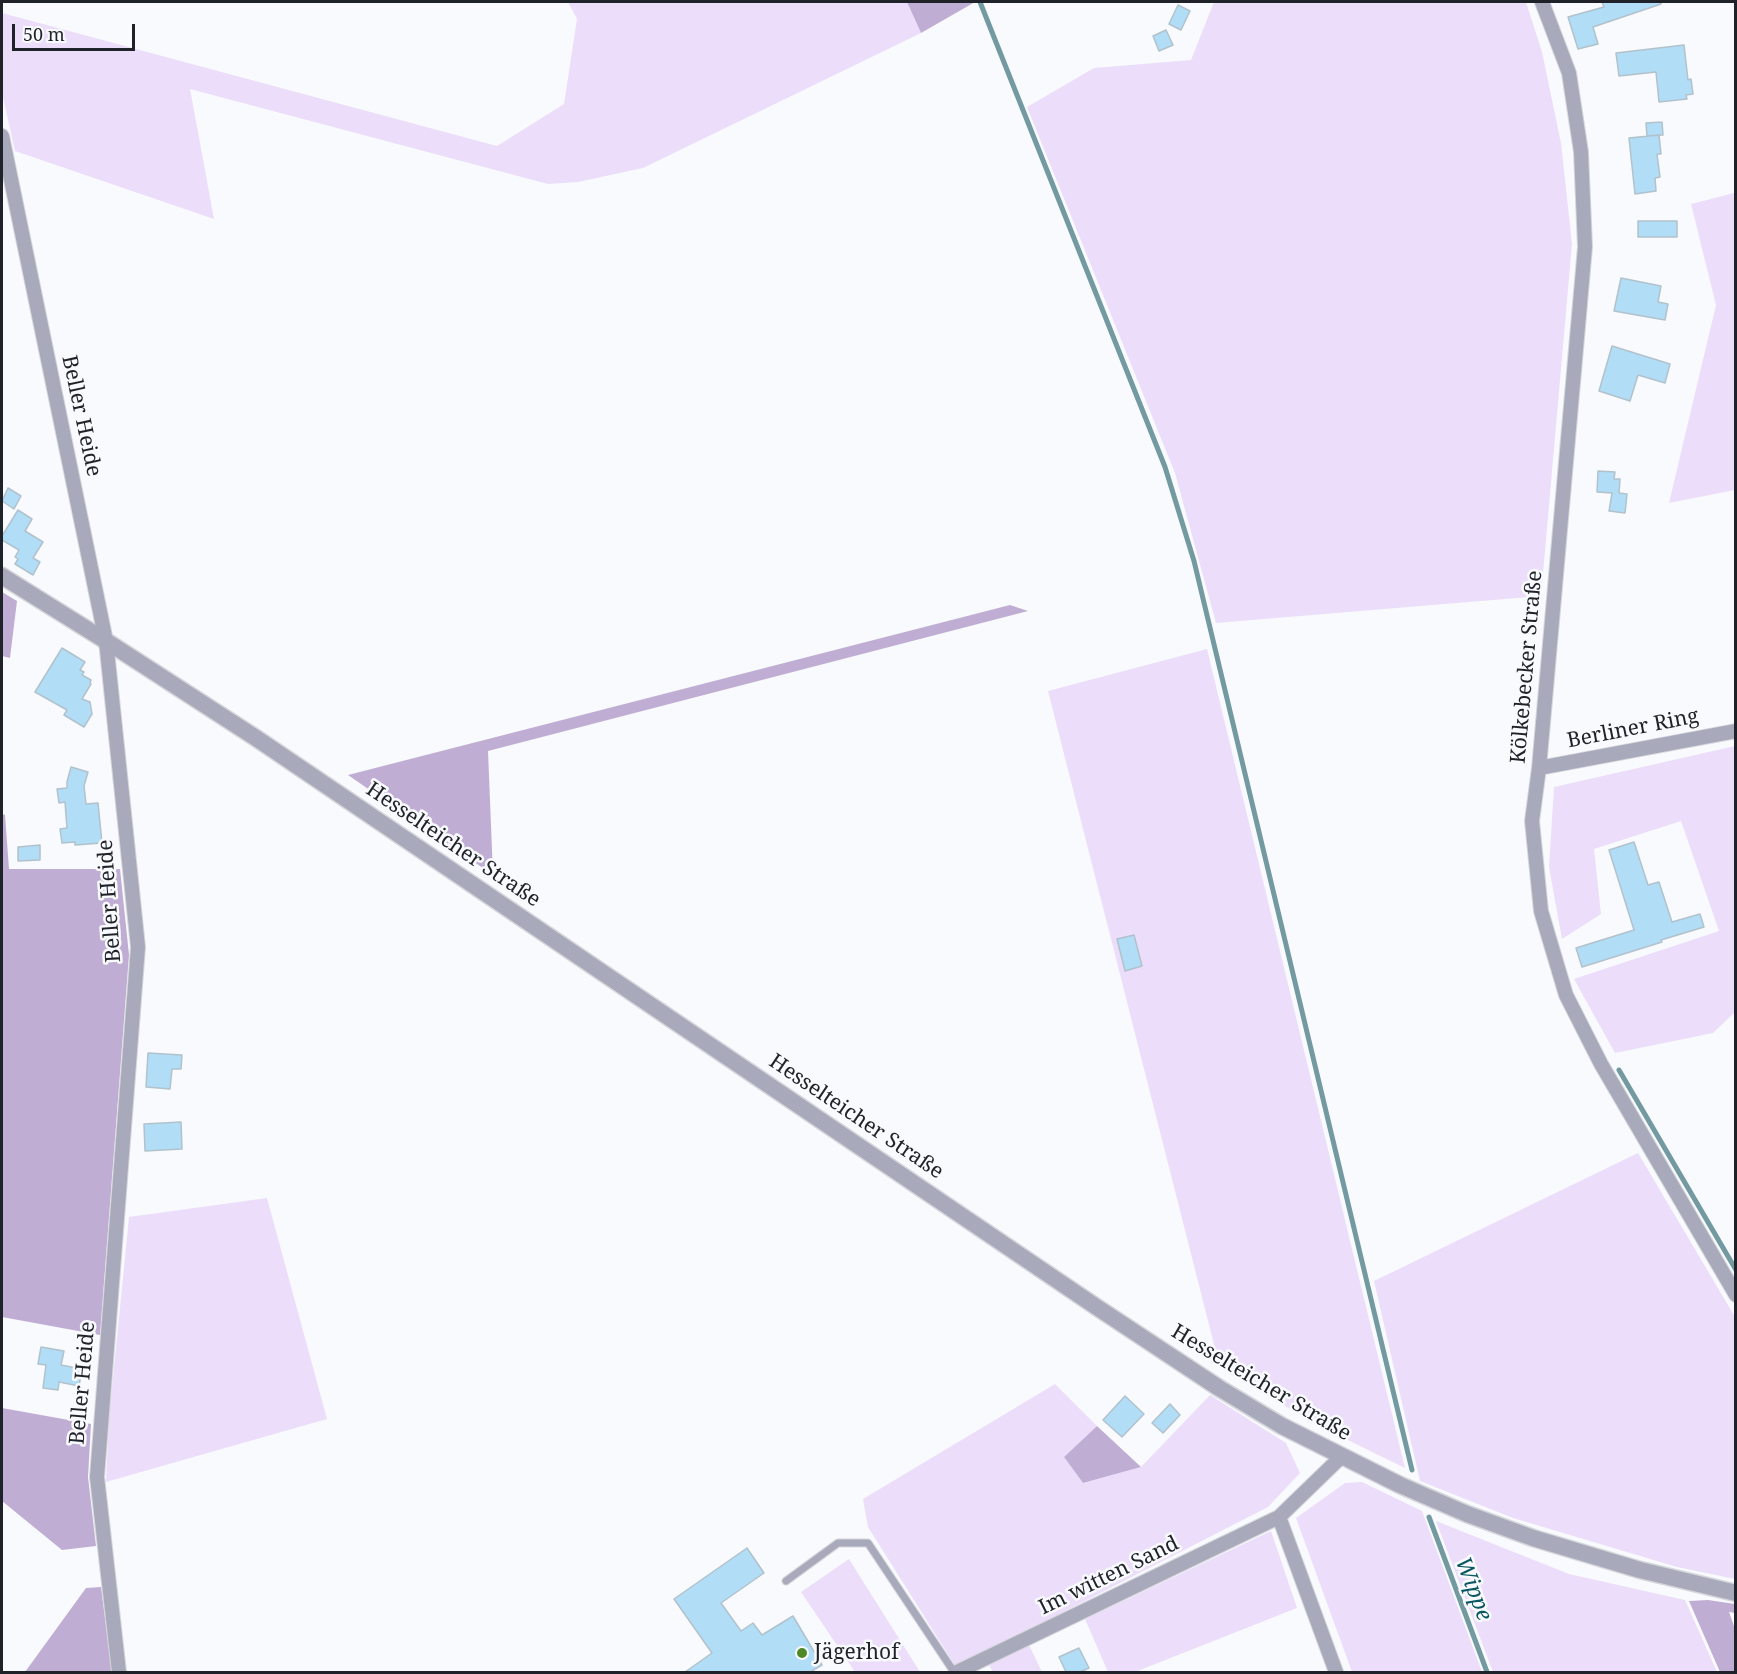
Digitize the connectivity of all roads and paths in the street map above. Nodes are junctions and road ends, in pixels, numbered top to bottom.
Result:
1 (1542, 2) edge
2 (2, 136) edge
3 (2, 576) edge
4 (106, 641) junction
5 (1736, 731) edge
6 (1539, 768) junction
7 (1736, 1295) edge
8 (1341, 1457) junction
9 (1279, 1517) junction
10 (786, 1581) dead end
11 (1736, 1593) edge
12 (119, 1672) edge
13 (956, 1672) edge
14 (1336, 1672) edge

1 - 6 street, Kölkebecker Straße
2 - 4 street, Beller Heide
3 - 4 street, Hesselteicher Straße
4 - 8 street, Hesselteicher Straße
4 - 12 street, Beller Heide
5 - 6 street, Berliner Ring
6 - 7 street, Kölkebecker Straße
8 - 9 street, Im witten Sand
8 - 11 street, Hesselteicher Straße
9 - 13 street, Im witten Sand
9 - 14 street
10 - 13 lane

